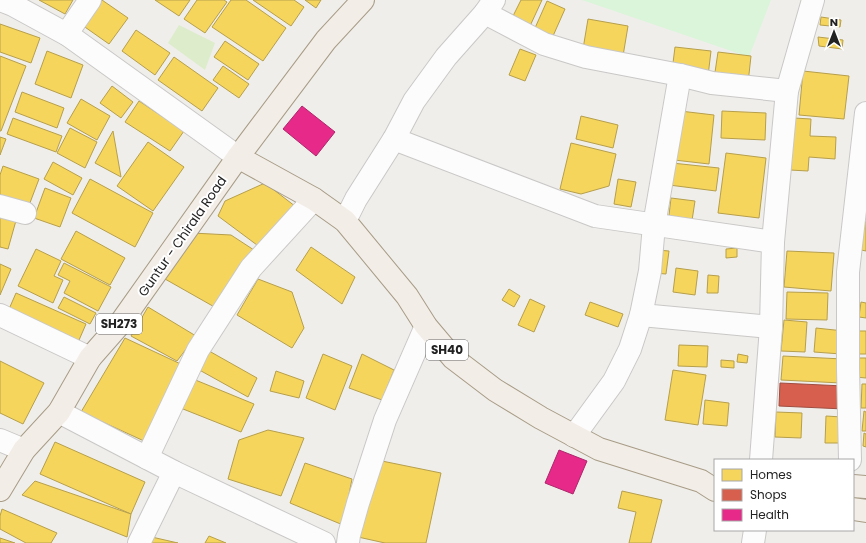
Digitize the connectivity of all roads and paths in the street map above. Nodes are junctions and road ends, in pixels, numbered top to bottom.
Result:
1 (90, 0) edge
2 (363, 0) edge
3 (812, 0) edge
4 (9, 2) edge
5 (489, 6) edge
6 (68, 35) junction
7 (680, 75) junction
8 (787, 91) junction
9 (866, 113) edge
10 (394, 139) junction
11 (238, 157) junction
12 (314, 199) junction
13 (0, 206) edge
14 (860, 211) edge
15 (25, 213) dead end
16 (345, 221) junction
17 (654, 225) junction
18 (773, 242) junction
19 (0, 315) edge
20 (641, 315) junction
21 (426, 326) junction
22 (771, 327) junction
23 (90, 358) junction
24 (58, 412) junction
25 (574, 436) junction
26 (0, 440) edge
27 (24, 450) junction
28 (146, 458) junction
29 (761, 459) edge
30 (850, 459) edge
31 (174, 472) junction
32 (710, 483) edge
33 (854, 486) edge
34 (866, 487) edge
35 (0, 490) edge
36 (854, 510) edge
37 (866, 511) edge
38 (755, 531) edge
39 (287, 536) edge
40 (138, 543) edge
41 (324, 543) edge
42 (348, 543) edge
43 (753, 543) edge

1 - 6 street
2 - 11 main road, Guntur - Chirala Road
3 - 8 street
4 - 6 street
5 - 7 street
5 - 10 street
6 - 11 street
7 - 8 street
7 - 17 street
8 - 18 street
9 - 14 street
10 - 16 street
10 - 17 street
11 - 12 main road, SH40
11 - 23 main road, Guntur - Chirala Road / SH273
12 - 16 main road, SH40
12 - 28 street
13 - 15 street
14 - 30 street
16 - 21 main road, SH40
17 - 18 street
17 - 20 street
18 - 22 street
19 - 23 street
20 - 22 street
20 - 25 street
21 - 25 main road, SH40
21 - 42 street
22 - 29 street
23 - 24 main road, Guntur - Chirala Road / SH273
24 - 27 main road, Guntur - Chirala Road / SH273
24 - 28 street
25 - 32 main road, SH40
26 - 27 street
27 - 35 main road, Guntur - Chirala Road / SH273
28 - 31 street
31 - 39 street
31 - 40 street
33 - 34 main road
36 - 37 main road
38 - 43 street
39 - 41 street

